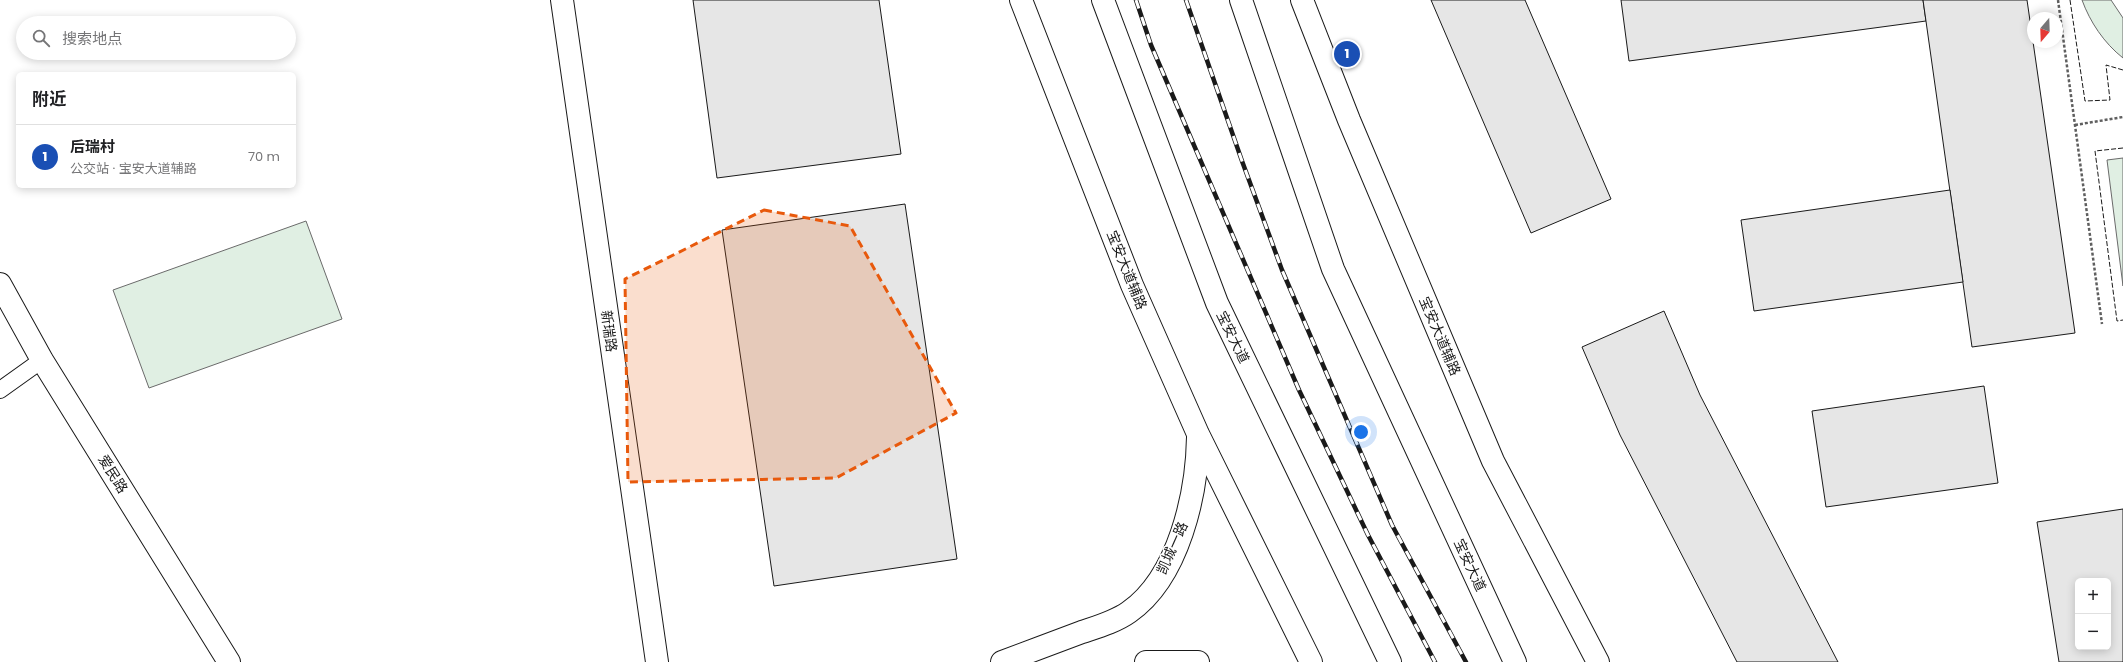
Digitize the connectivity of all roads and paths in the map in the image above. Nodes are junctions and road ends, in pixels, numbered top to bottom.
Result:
1 (562, 0) edge
2 (1021, 0) edge
3 (1103, 0) edge
4 (1241, 0) edge
5 (1302, 0) edge
6 (2058, 0) edge
7 (2123, 116) edge
8 (2075, 124) junction
9 (0, 284) edge
10 (2102, 324) dead end
11 (42, 360) junction
12 (0, 390) edge
13 (1198, 434) junction
14 (229, 662) edge
15 (657, 662) edge
16 (1002, 662) edge
17 (1146, 662) edge
18 (1198, 662) edge
19 (1311, 662) edge
20 (1390, 662) edge
21 (1515, 662) edge
22 (1598, 662) edge

1 - 15 main road, 新瑞路
2 - 13 main road, 宝安大道辅路
3 - 20 main road, 宝安大道
4 - 21 main road, 宝安大道
5 - 22 main road, 宝安大道辅路
6 - 8 path
7 - 8 path
8 - 10 path
9 - 11 main road, 爱民路
11 - 12 lane
11 - 14 main road, 爱民路
13 - 16 main road, 凯城一路
13 - 19 main road, 宝安大道辅路
17 - 18 main road

